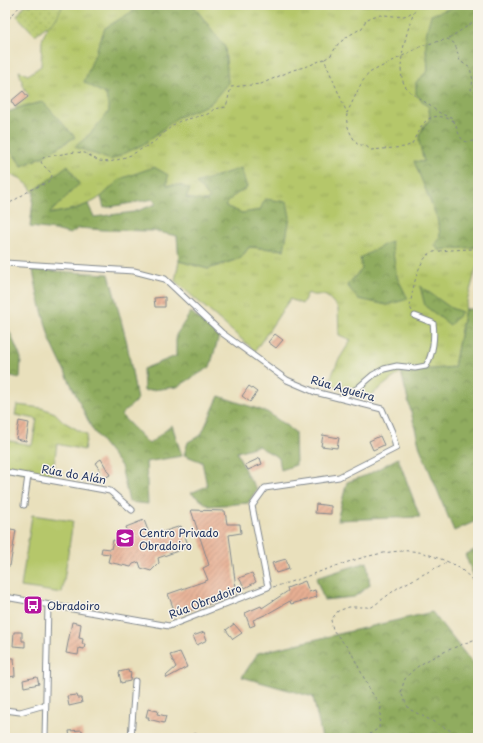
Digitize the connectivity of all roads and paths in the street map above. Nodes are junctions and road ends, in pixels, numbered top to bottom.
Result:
1 (21, 5) edge
2 (417, 5) edge
3 (414, 10) junction
4 (5, 23) edge
5 (478, 26) edge
6 (448, 39) junction
7 (402, 57) junction
8 (324, 59) junction
9 (478, 94) edge
10 (347, 113) junction
11 (455, 121) junction
12 (478, 140) edge
13 (5, 205) edge
14 (478, 249) edge
15 (5, 263) edge
16 (415, 316) joint
17 (341, 398) junction
18 (5, 472) edge
19 (28, 476) junction
20 (24, 505) dead end
21 (132, 510) dead end
22 (447, 562) junction
23 (268, 587) junction
24 (478, 588) edge
25 (5, 597) edge
26 (48, 605) junction
27 (478, 638) edge
28 (135, 681) dead end
29 (45, 705) junction
30 (5, 710) edge
31 (45, 738) edge
32 (131, 738) edge
33 (364, 738) edge
34 (467, 738) edge

1 - 4 path
2 - 3 path
3 - 7 path
3 - 8 path
5 - 6 path
6 - 7 path
6 - 9 path
7 - 10 path
7 - 11 path
8 - 10 path
8 - 13 path
10 - 11 path
11 - 12 path
14 - 16 path
15 - 17 street, Rúa Agueira
16 - 17 street
17 - 23 street, Rúa Agueira
18 - 19 street, Rúa do Alán
19 - 20 street, Rúa do Alán
19 - 21 street, Rúa do Alán
22 - 23 path
22 - 24 path
22 - 33 path
23 - 26 street, Rúa Obradoiro
25 - 26 street, Rúa Obradoiro
26 - 29 street
27 - 34 path
28 - 32 street
29 - 30 street
29 - 31 street

